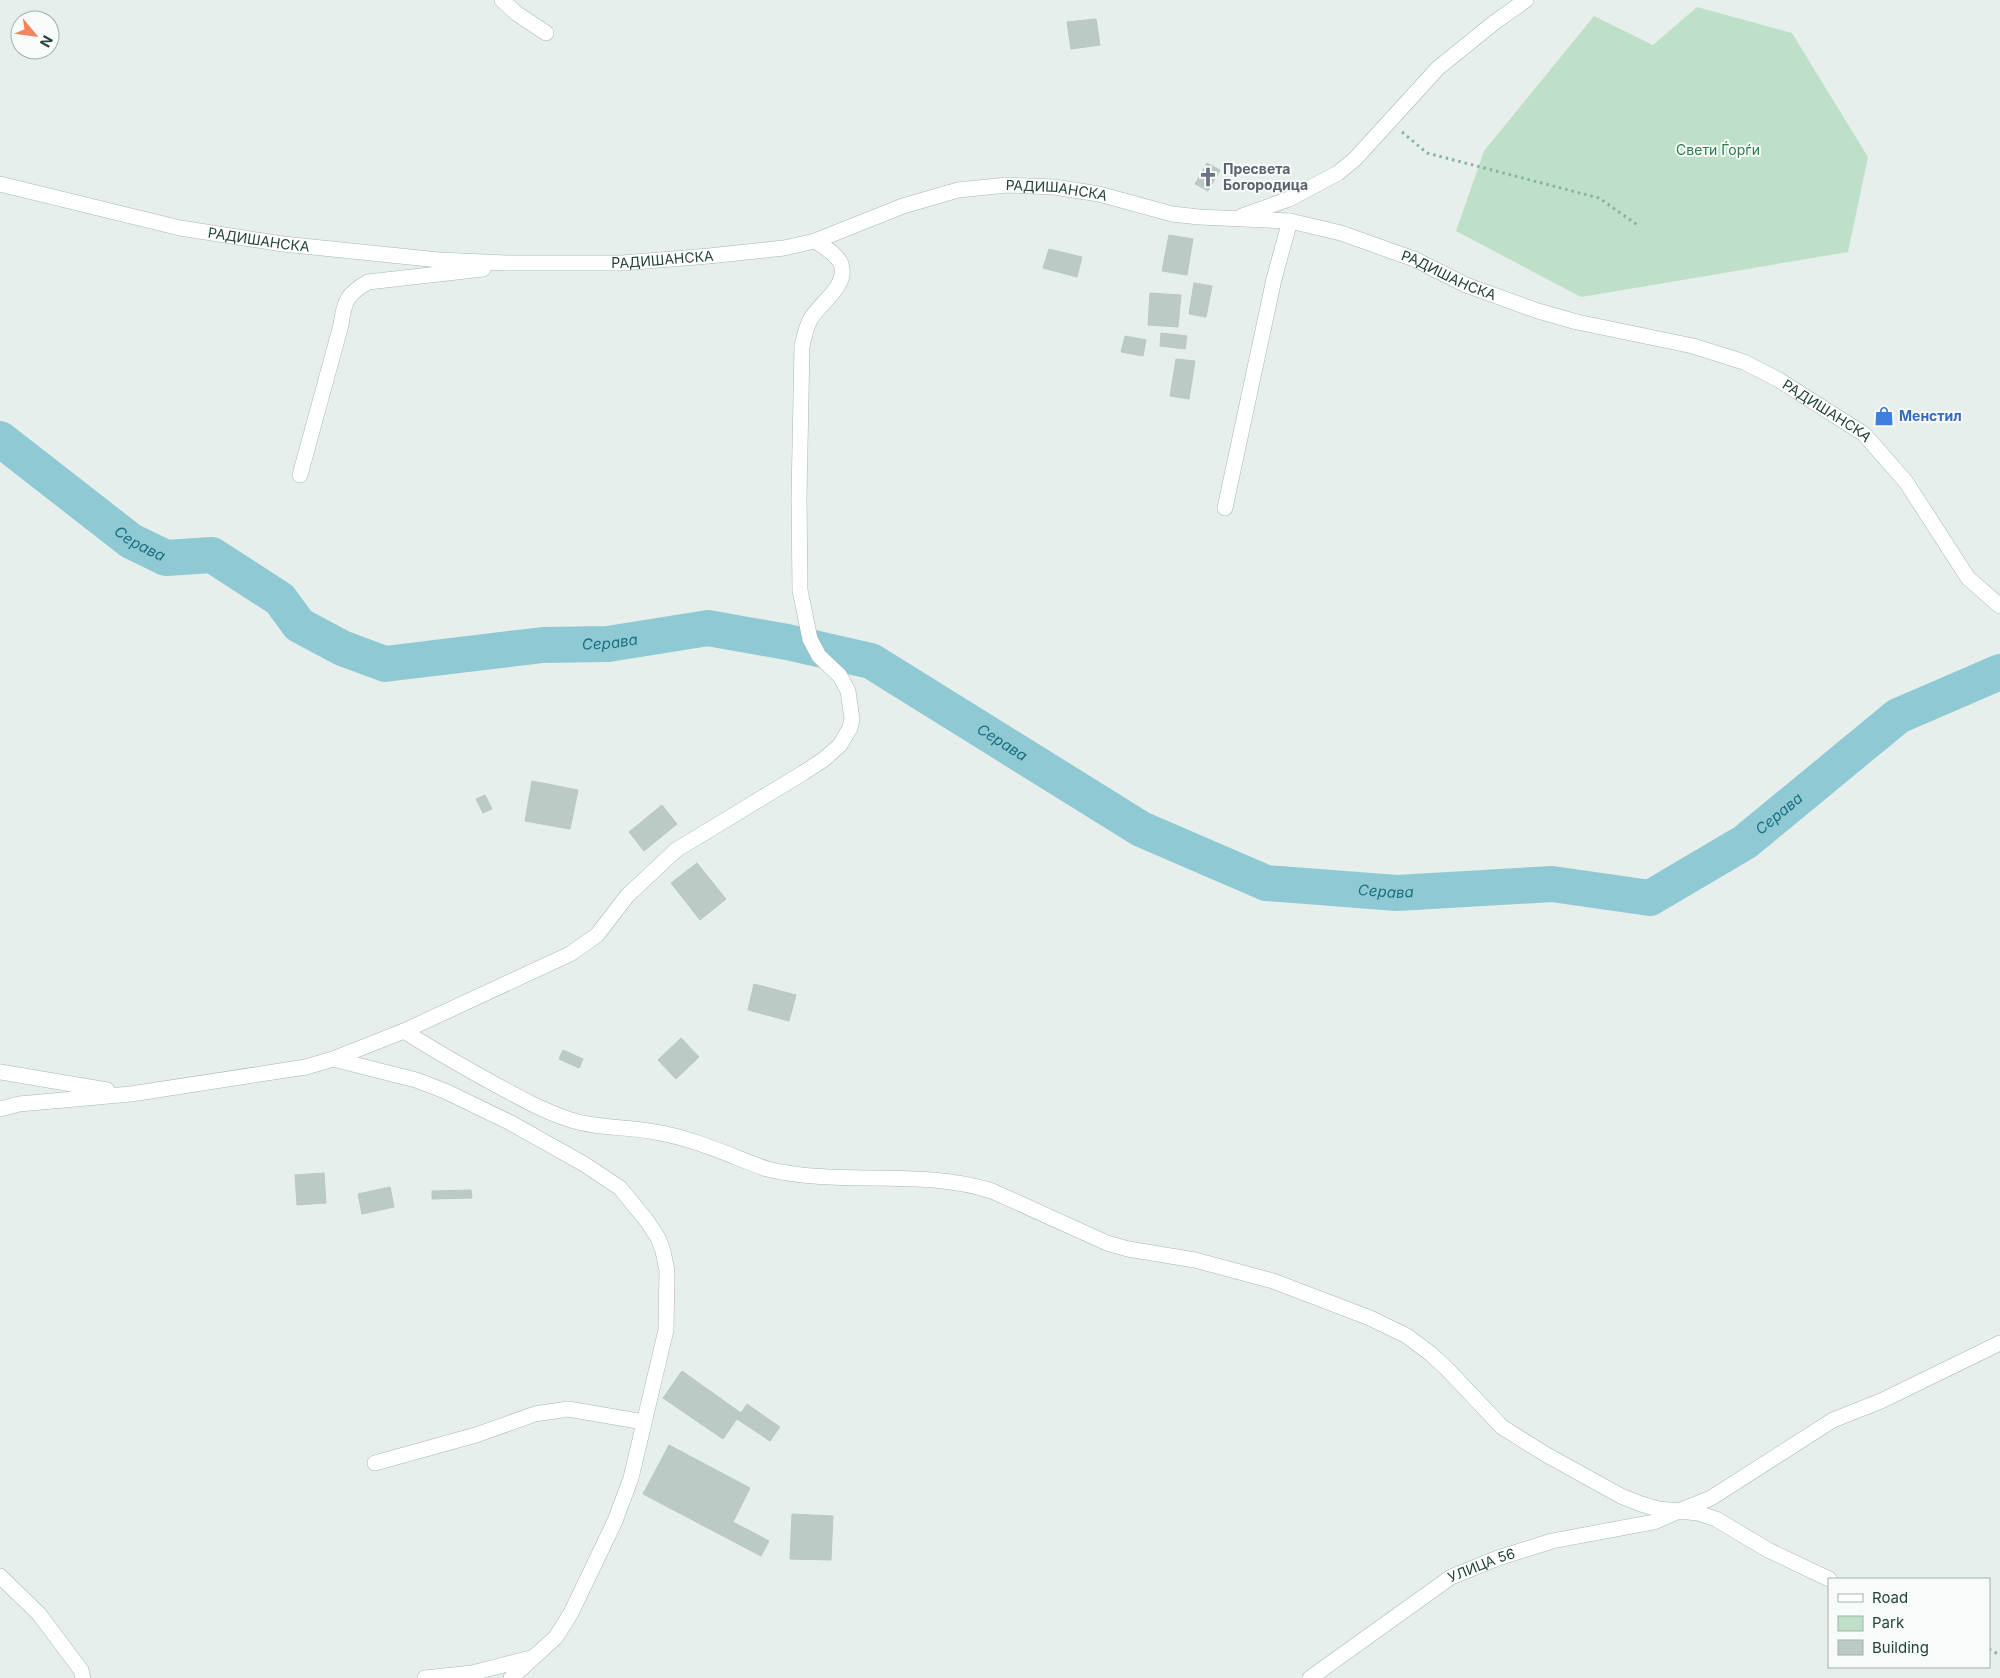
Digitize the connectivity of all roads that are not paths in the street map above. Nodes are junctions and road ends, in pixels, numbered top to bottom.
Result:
1 (502, 0) edge
2 (1526, 0) edge
3 (546, 33) dead end
4 (0, 184) edge
5 (1236, 218) junction
6 (1290, 221) junction
7 (815, 241) junction
8 (507, 263) junction
9 (300, 475) dead end
10 (1224, 508) dead end
11 (2000, 606) edge
12 (404, 1031) junction
13 (333, 1059) junction
14 (0, 1072) edge
15 (131, 1094) junction
16 (0, 1099) edge
17 (19, 1104) junction
18 (0, 1109) edge
19 (2000, 1343) edge
20 (644, 1422) junction
21 (375, 1463) dead end
22 (1679, 1511) junction
23 (0, 1576) edge
24 (1828, 1579) edge
25 (535, 1657) junction
26 (83, 1678) edge
27 (426, 1678) edge
28 (511, 1678) edge
29 (1310, 1678) edge

1 - 3 street
2 - 5 street
4 - 8 street, РАДИШАНСКА
5 - 6 street, РАДИШАНСКА
5 - 7 street, РАДИШАНСКА
6 - 10 street
6 - 11 street, РАДИШАНСКА
7 - 8 street, РАДИШАНСКА
7 - 12 street
8 - 9 street
12 - 13 street
12 - 22 street
13 - 15 street
13 - 20 street
14 - 15 street
15 - 17 street
16 - 17 street
17 - 18 street
19 - 22 street, УЛИЦА 56
20 - 21 street
20 - 25 street
22 - 24 street
22 - 29 street, УЛИЦА 56
23 - 26 street
25 - 27 street
25 - 28 street

